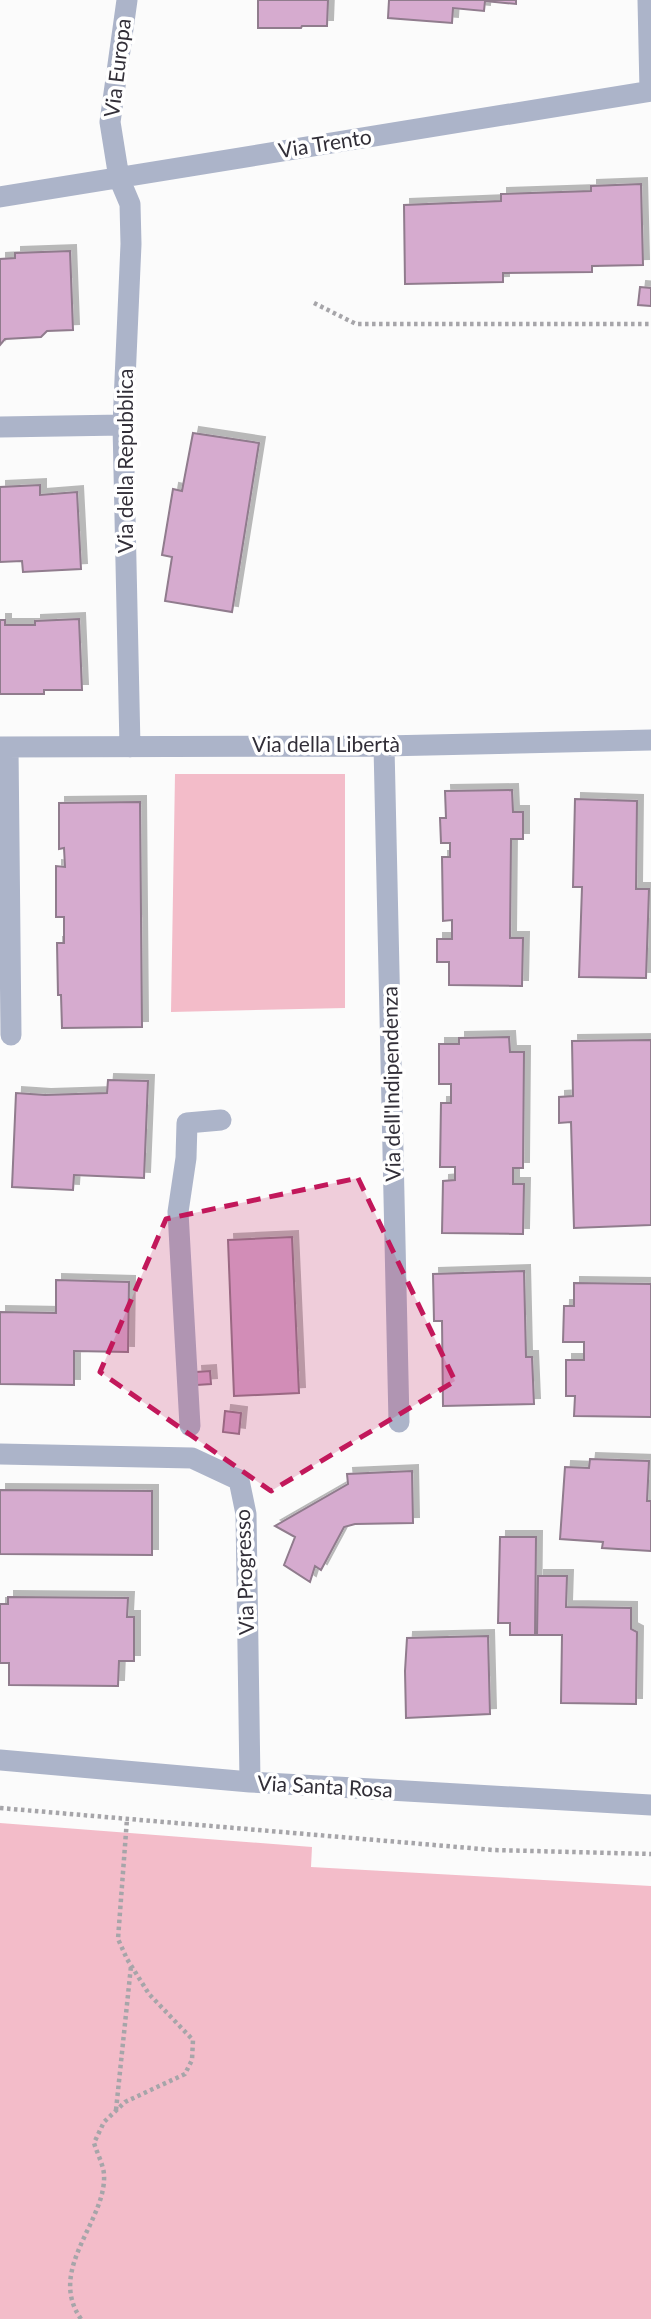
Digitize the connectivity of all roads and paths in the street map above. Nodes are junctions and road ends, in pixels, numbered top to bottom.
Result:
1 (127, 0) edge
2 (648, 0) edge
3 (650, 91) edge
4 (119, 178) junction
5 (0, 197) edge
6 (314, 303) dead end
7 (651, 324) edge
8 (123, 425) junction
9 (0, 427) edge
10 (651, 740) edge
11 (384, 746) junction
12 (4, 747) edge
13 (130, 747) junction
14 (11, 1035) dead end
15 (221, 1120) dead end
16 (399, 1422) dead end
17 (190, 1426) dead end
18 (0, 1454) edge
19 (0, 1760) edge
20 (250, 1782) junction
21 (651, 1805) edge
22 (0, 1808) edge
23 (127, 1819) junction
24 (651, 1854) edge
25 (131, 1965) junction
26 (116, 2110) junction
27 (81, 2319) edge

1 - 4 street, Via Europa
2 - 3 street
3 - 4 street, Via Trento
4 - 5 street, Via Trento
4 - 8 street, Via della Repubblica
6 - 7 path
8 - 9 street
8 - 13 street, Via della Repubblica
10 - 11 street, Via della Libertà
11 - 13 street, Via della Libertà
11 - 16 street, Via dell'Indipendenza
12 - 13 street, Via della Libertà
12 - 14 street
15 - 17 street
18 - 20 street, Via Progresso
19 - 20 street, Via Santa Rosa
20 - 21 street, Via Santa Rosa
22 - 23 path
23 - 24 path
23 - 25 path
25 - 26 path
25 - 26 path
26 - 27 path

